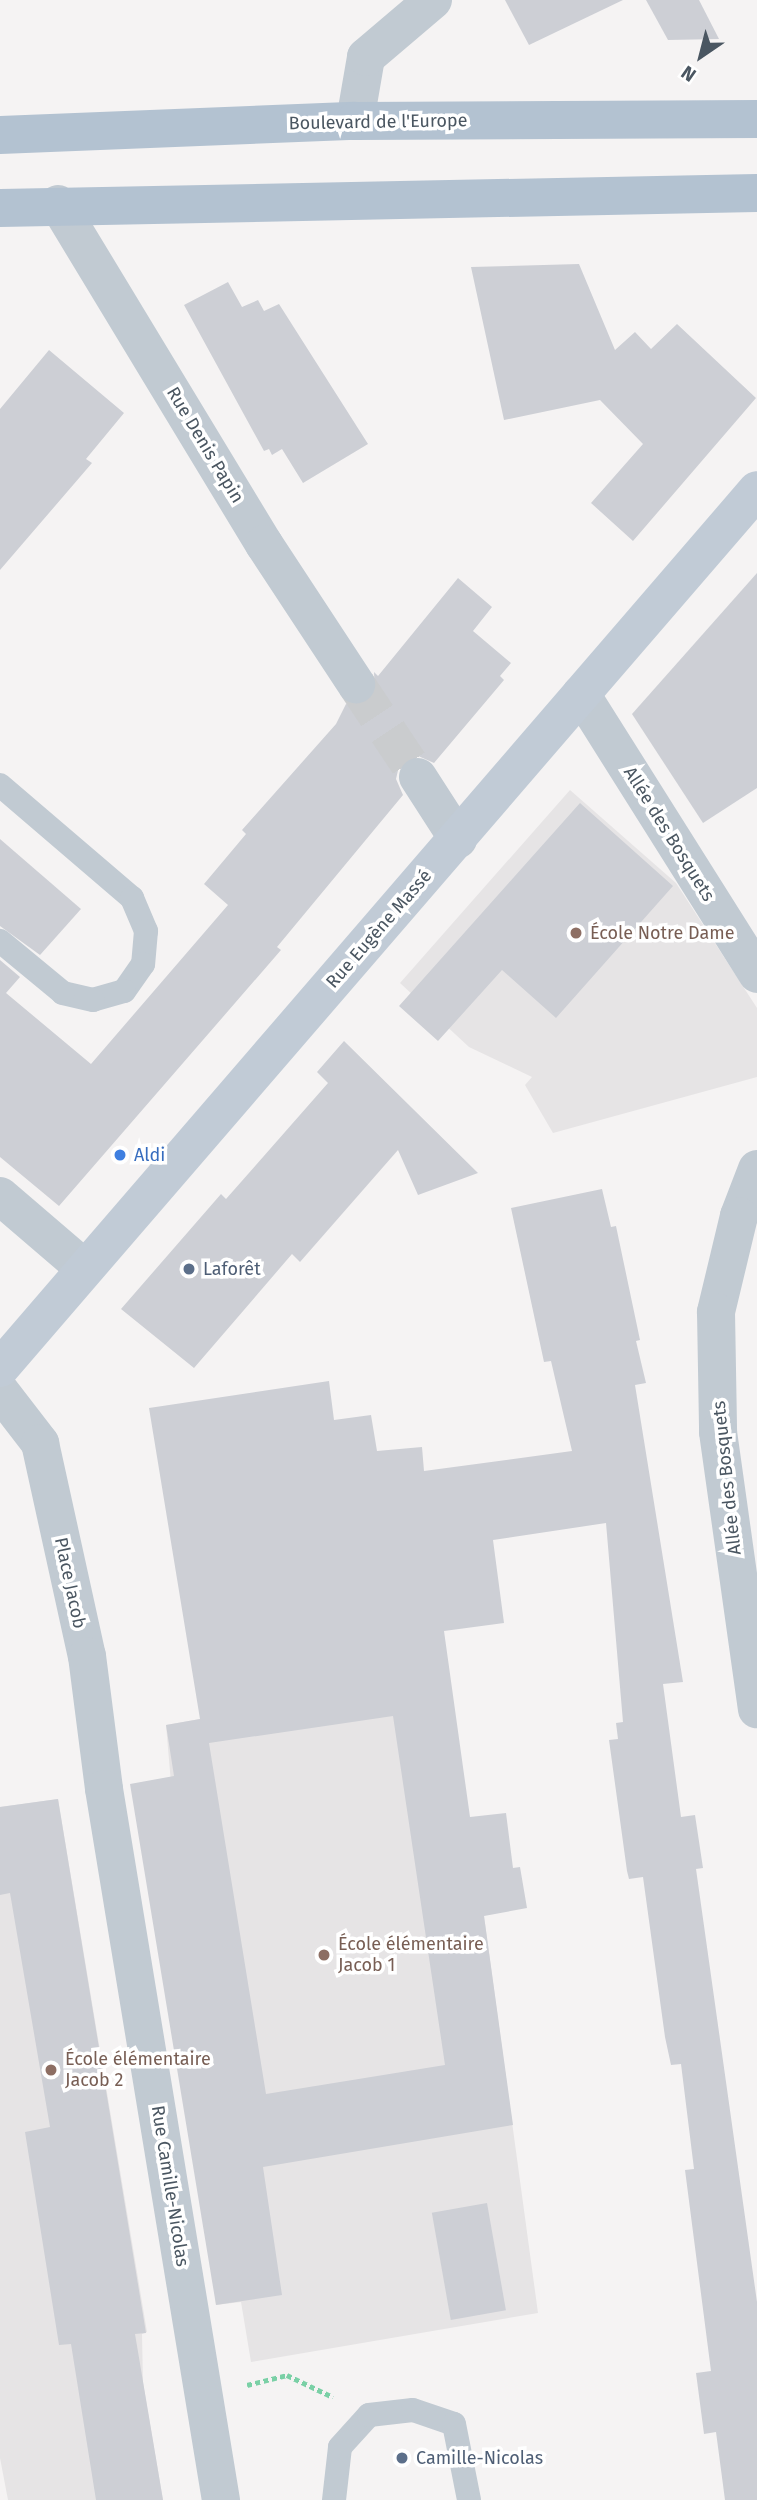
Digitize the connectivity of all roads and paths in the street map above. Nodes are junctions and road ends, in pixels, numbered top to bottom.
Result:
1 (433, 0) edge
2 (757, 120) edge
3 (355, 121) junction
4 (2, 132) edge
5 (757, 193) edge
6 (58, 204) junction
7 (0, 208) edge
8 (757, 490) edge
9 (356, 684) tunnel mouth
10 (580, 694) junction
11 (418, 777) tunnel mouth
12 (0, 785) edge
13 (458, 839) junction
14 (0, 941) edge
15 (757, 975) edge
16 (757, 1169) edge
17 (0, 1196) edge
18 (84, 1268) junction
19 (0, 1368) edge
20 (0, 1391) edge
21 (757, 1709) edge
22 (104, 1789) joint
23 (204, 2397) junction
24 (369, 2415) junction
25 (221, 2500) edge
26 (334, 2500) edge
27 (469, 2500) edge

1 - 3 street
2 - 3 main road, Boulevard de l'Europe
3 - 4 main road, Boulevard de l'Europe
5 - 6 main road
6 - 7 main road
6 - 9 street, Rue Denis Papin
8 - 10 street, Rue Eugène Massé
10 - 13 street, Rue Eugène Massé
10 - 15 street, Allée des Bosquets
11 - 13 street
12 - 14 lane
13 - 18 street, Rue Eugène Massé
16 - 21 street, Allée des Bosquets
17 - 18 street
18 - 19 street, Rue Eugène Massé
20 - 22 street, Place Jacob
22 - 23 street, Rue Camille-Nicolas
23 - 24 path
23 - 25 street, Rue Camille-Nicolas
24 - 26 lane
24 - 27 lane

